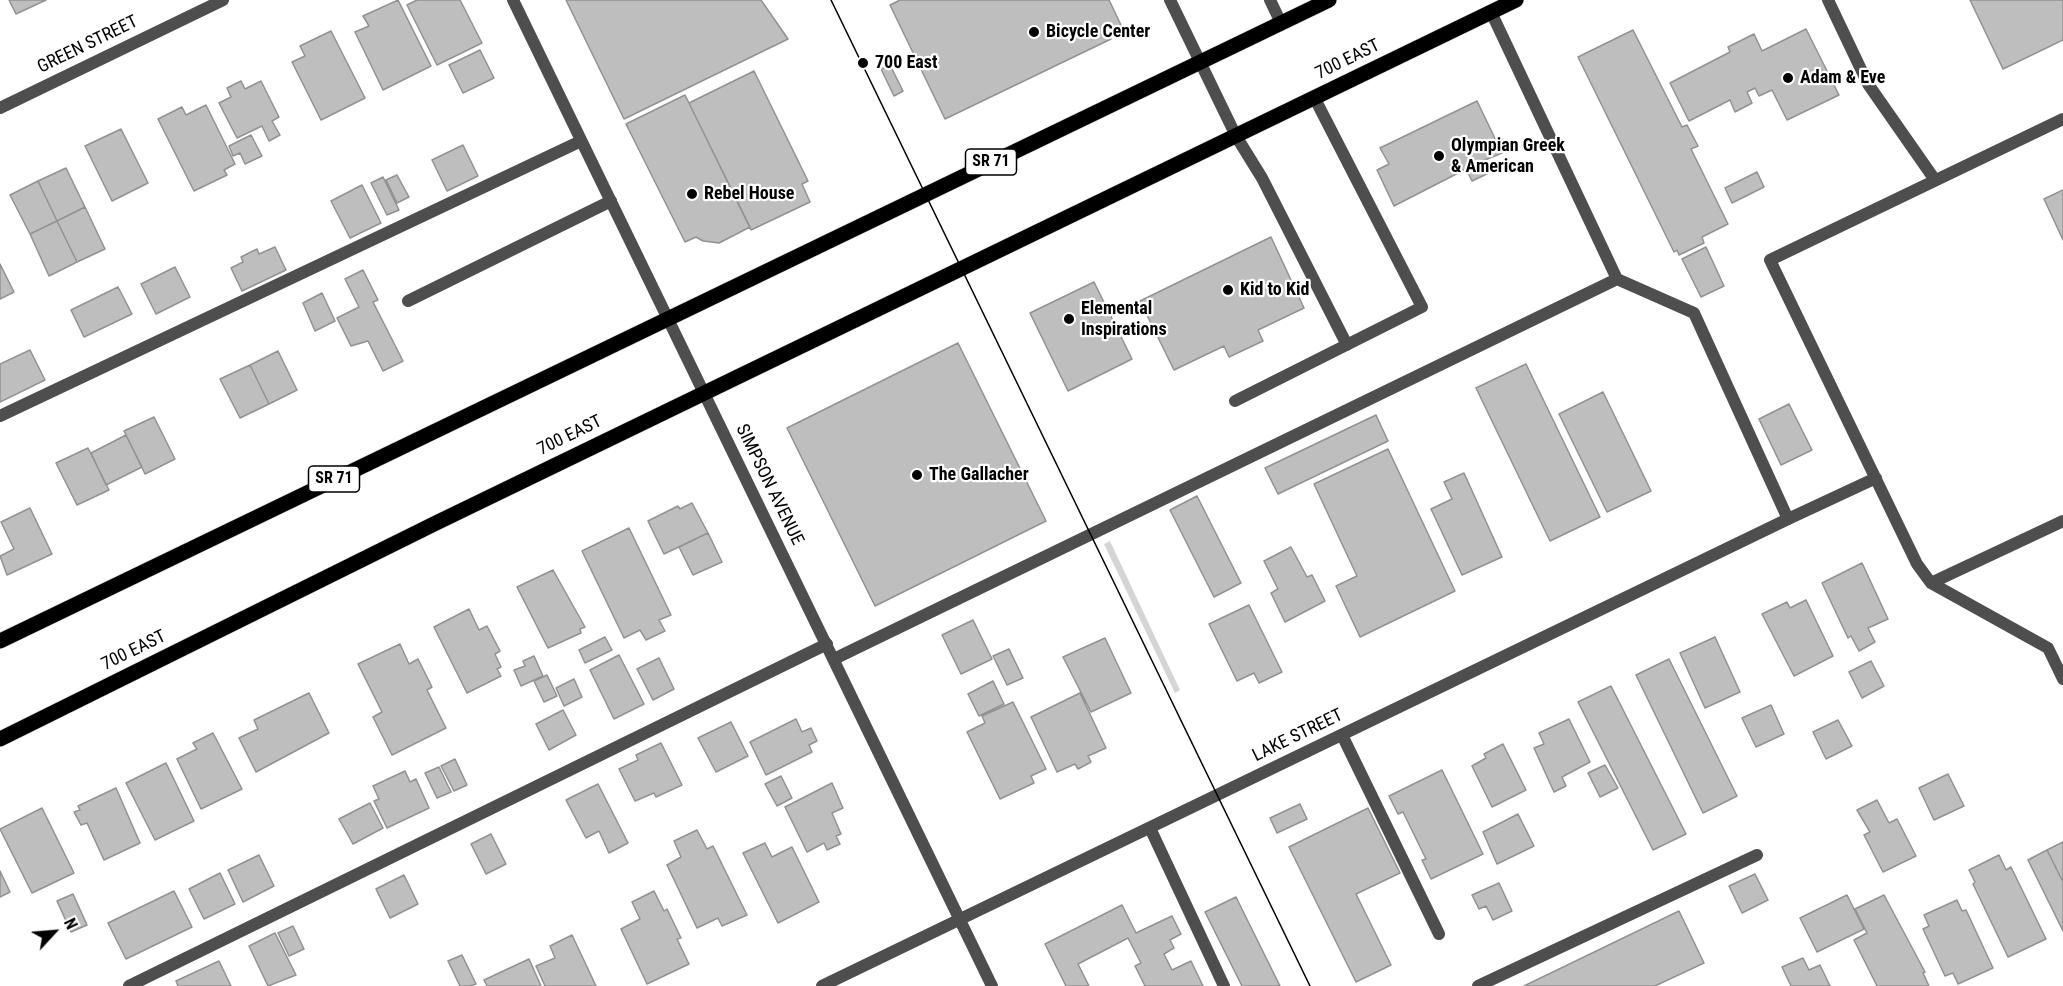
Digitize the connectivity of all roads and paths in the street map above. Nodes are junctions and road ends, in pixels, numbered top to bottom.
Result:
1 (223, 0) edge
2 (513, 0) edge
3 (1170, 0) edge
4 (1270, 0) edge
5 (1329, 0) edge
6 (1516, 0) edge
7 (1828, 0) edge
8 (1491, 12) junction
9 (1281, 23) junction
10 (1200, 62) junction
11 (1314, 97) junction
12 (0, 108) edge
13 (2063, 119) edge
14 (1236, 136) junction
15 (582, 141) junction
16 (1935, 180) junction
17 (610, 201) junction
18 (1617, 279) junction
19 (408, 301) dead end
20 (668, 317) junction
21 (1347, 345) junction
22 (705, 393) junction
23 (1235, 401) dead end
24 (0, 416) edge
25 (1875, 478) junction
26 (1788, 519) junction
27 (2063, 521) edge
28 (1931, 583) junction
29 (0, 640) edge
30 (826, 644) junction
31 (834, 659) junction
32 (2063, 680) edge
33 (1342, 735) junction
34 (0, 739) edge
35 (1150, 828) junction
36 (1757, 855) dead end
37 (960, 919) junction
38 (1439, 934) dead end
39 (129, 986) edge
40 (822, 986) edge
41 (992, 986) edge
42 (1224, 986) edge
43 (1478, 986) edge

1 - 12 street, GREEN STREET
2 - 15 street, SIMPSON AVENUE
3 - 10 street
4 - 9 street
5 - 9 main road, SR 71
6 - 8 main road, 700 EAST
7 - 16 street
8 - 11 main road, 700 EAST
8 - 18 street
9 - 10 main road, SR 71
10 - 14 street
10 - 20 main road, SR 71
11 - 14 main road, 700 EAST
11 - 21 street
13 - 16 street
14 - 21 street
14 - 22 main road, 700 EAST
15 - 17 street, SIMPSON AVENUE
15 - 24 street
16 - 25 street
17 - 19 street
17 - 20 street, SIMPSON AVENUE
18 - 26 street
18 - 31 street
20 - 22 street, SIMPSON AVENUE
20 - 29 main road, SR 71
21 - 23 street
22 - 30 street, SIMPSON AVENUE
22 - 34 main road, 700 EAST
25 - 26 street, LAKE STREET
25 - 28 street
26 - 33 street, LAKE STREET
27 - 28 street
28 - 32 street
30 - 31 street, SIMPSON AVENUE
30 - 39 street
31 - 37 street, SIMPSON AVENUE
33 - 35 street, LAKE STREET
33 - 38 street
35 - 37 street, LAKE STREET
35 - 42 street
36 - 43 street
37 - 40 street, LAKE STREET
37 - 41 street, SIMPSON AVENUE

